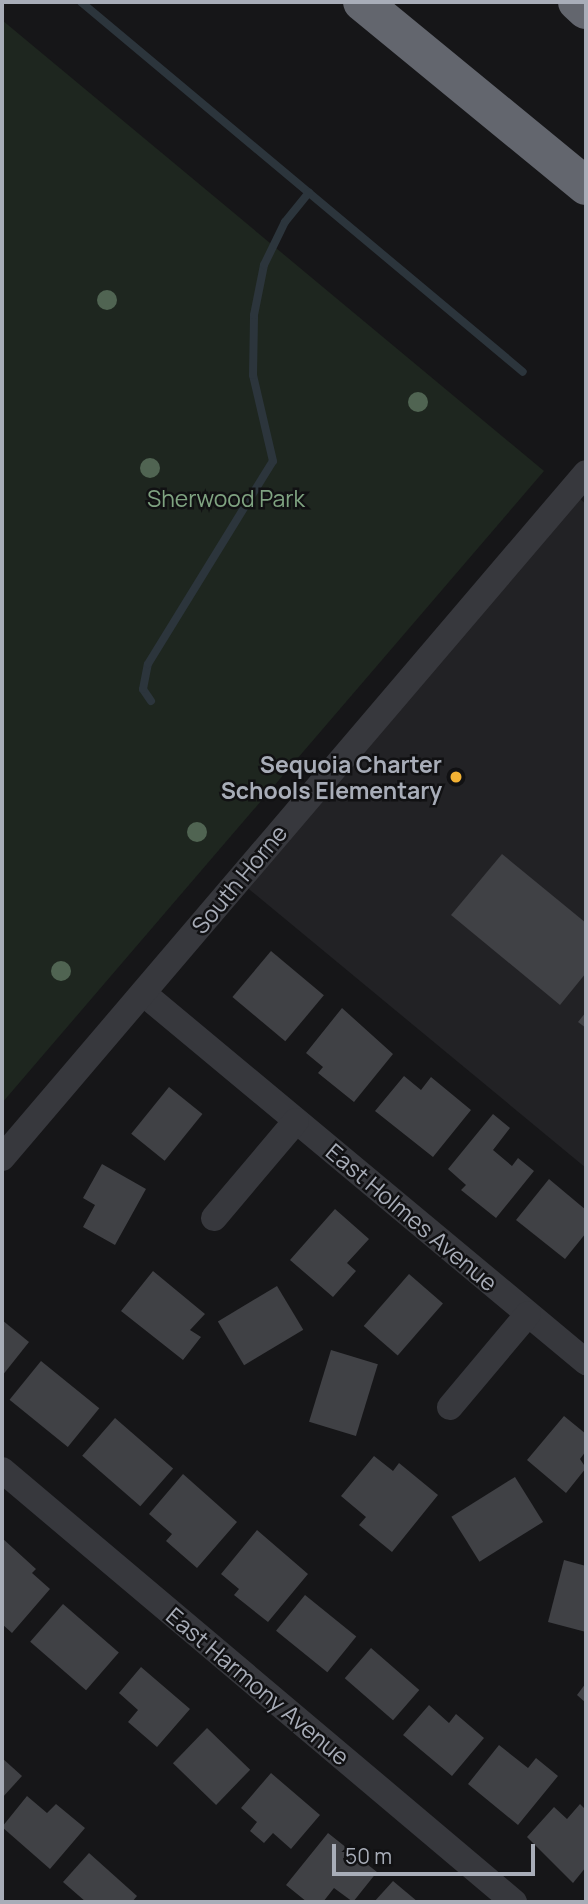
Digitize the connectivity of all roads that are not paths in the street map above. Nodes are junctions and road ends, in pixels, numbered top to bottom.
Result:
1 (362, 2) edge
2 (577, 2) edge
3 (586, 10) edge
4 (586, 186) edge
5 (586, 473) edge
6 (143, 993) junction
7 (296, 1121) junction
8 (2, 1158) edge
9 (214, 1218) dead end
10 (528, 1314) junction
11 (586, 1362) edge
12 (450, 1407) dead end
13 (2, 1470) edge
14 (514, 1902) edge

1 - 4 highway
2 - 3 highway
5 - 6 street, South Horne
6 - 7 street, East Holmes Avenue
6 - 8 street, South Horne
7 - 9 street
7 - 10 street, East Holmes Avenue
10 - 11 street, East Holmes Avenue
10 - 12 street
13 - 14 street, East Harmony Avenue

